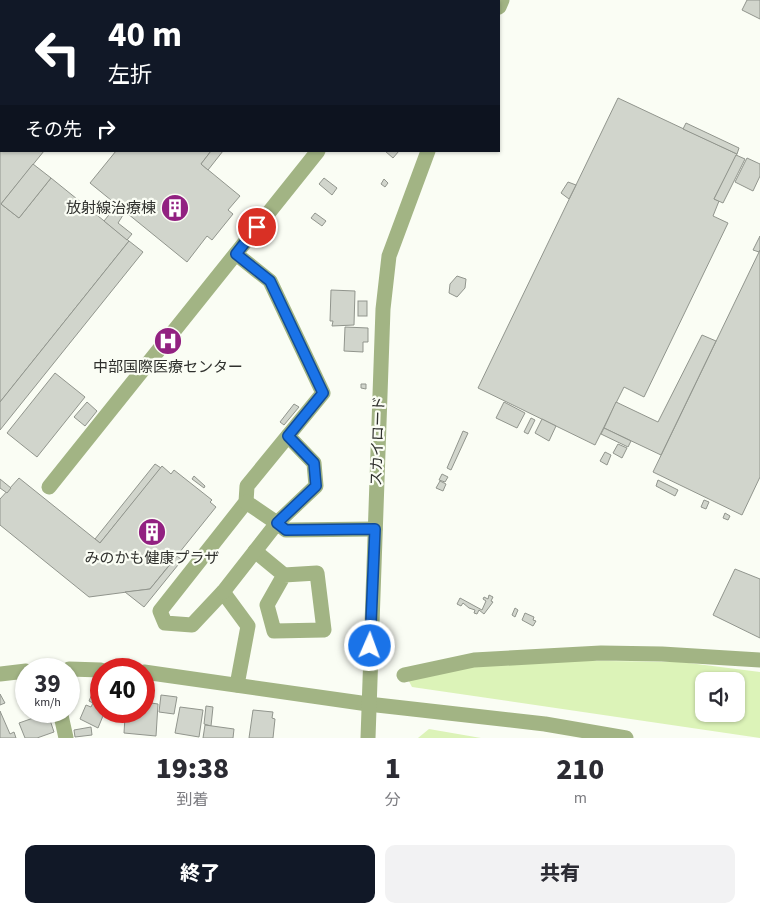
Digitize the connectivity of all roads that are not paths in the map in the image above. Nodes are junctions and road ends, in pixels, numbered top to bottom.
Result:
1 (428, 152) edge
2 (310, 154) edge
3 (236, 254) junction
4 (288, 436) junction
5 (48, 486) dead end
6 (246, 502) junction
7 (277, 523) junction
8 (375, 529) junction
9 (255, 550) junction
10 (284, 575) junction
11 (222, 592) junction
12 (760, 660) edge
13 (15, 672) edge
14 (0, 674) edge
15 (155, 674) edge
16 (404, 675) dead end
17 (237, 685) junction
18 (368, 704) junction
19 (63, 723) edge
20 (66, 738) edge
21 (368, 738) edge
22 (626, 738) edge

1 - 8 street, スカイロード
2 - 3 street
3 - 4 street
3 - 5 street
4 - 6 street
4 - 7 street
6 - 7 street
6 - 11 street
7 - 8 street
7 - 9 street
8 - 18 street, スカイロード
9 - 10 street
9 - 11 street
10 - 10 street
11 - 17 street
12 - 16 street
13 - 14 street
15 - 17 street
17 - 18 street
18 - 21 street, スカイロード
18 - 22 street
19 - 20 street

